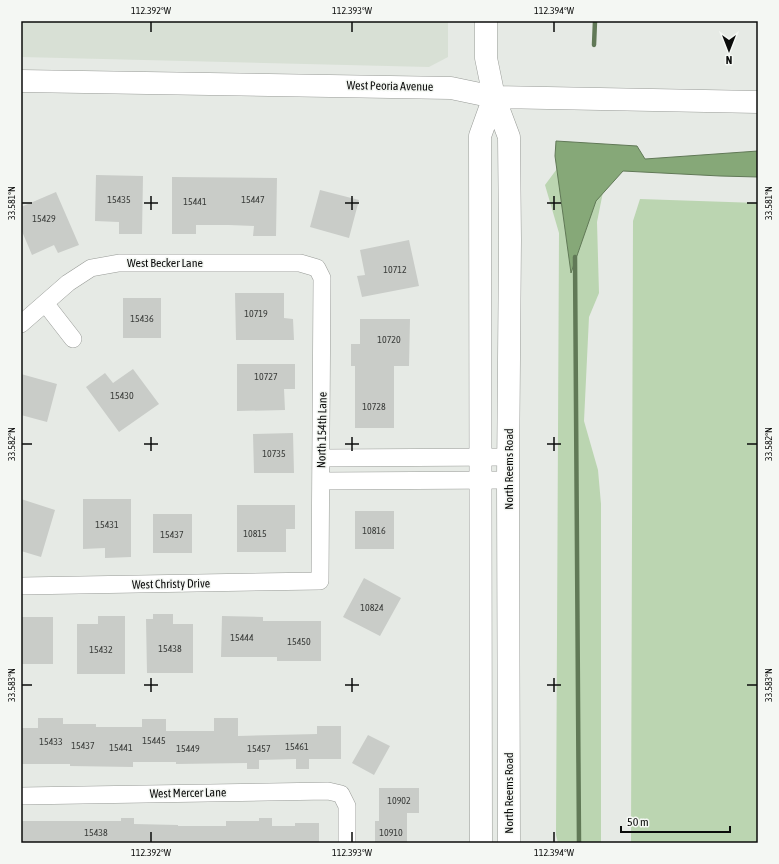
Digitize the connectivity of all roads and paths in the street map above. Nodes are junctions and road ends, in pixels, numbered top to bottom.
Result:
1 (486, 21) edge
2 (21, 81) edge
3 (494, 98) junction
4 (758, 102) edge
5 (322, 278) joint
6 (45, 303) junction
7 (21, 324) edge
8 (73, 339) dead end
9 (508, 457) junction
10 (322, 458) junction
11 (402, 458) junction
12 (481, 458) junction
13 (481, 480) junction
14 (508, 480) junction
15 (321, 481) junction
16 (403, 481) junction
17 (320, 581) joint
18 (21, 586) edge
19 (21, 796) edge
20 (347, 843) edge
21 (481, 843) edge
22 (509, 843) edge

1 - 3 main road, North Reems Road
2 - 3 main road, West Peoria Avenue
3 - 4 main road, West Peoria Avenue
3 - 9 main road, North Reems Road
3 - 12 main road
5 - 6 street, West Becker Lane
5 - 10 street, North 154th Lane
6 - 7 street, West Becker Lane
6 - 8 street
9 - 12 street
9 - 14 main road, North Reems Road
10 - 11 street
10 - 15 street, North 154th Lane
11 - 12 street
11 - 16 street
12 - 13 main road
13 - 14 street
13 - 16 street
13 - 21 main road
14 - 22 main road, North Reems Road
15 - 16 street
15 - 17 street, North 154th Lane
17 - 18 street, West Christy Drive
19 - 20 street, West Mercer Lane

